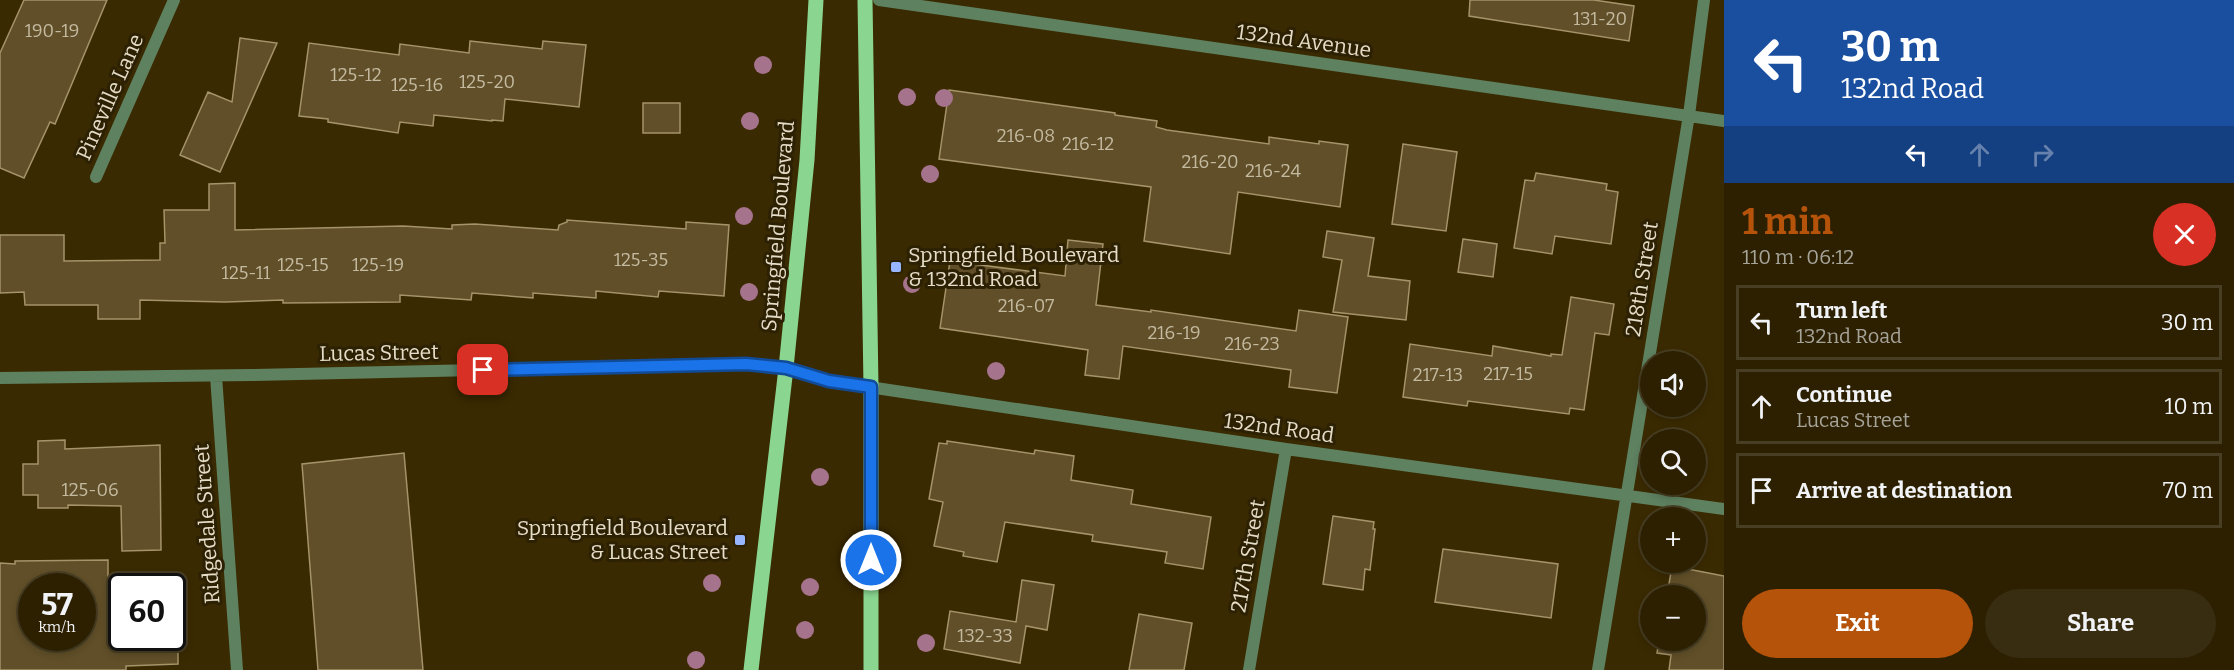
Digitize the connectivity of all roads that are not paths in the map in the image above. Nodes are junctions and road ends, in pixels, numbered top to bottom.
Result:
1 (174, 0) edge
2 (816, 0) edge
3 (865, 0) edge
4 (879, 0) edge
5 (1704, 0) edge
6 (1689, 115) junction
7 (1724, 120) edge
8 (96, 177) dead end
9 (786, 368) junction
10 (216, 376) junction
11 (1, 381) edge
12 (829, 381) joint
13 (871, 387) junction
14 (1286, 449) junction
15 (1627, 495) junction
16 (1724, 509) edge
17 (237, 670) edge
18 (751, 670) edge
19 (871, 670) edge
20 (1249, 670) edge
21 (1598, 670) edge

1 - 8 street, Pineville Lane
2 - 9 main road, Springfield Boulevard
3 - 13 main road
4 - 6 street, 132nd Avenue
5 - 6 street, 218th Street
6 - 7 street, 132nd Avenue
6 - 15 street, 218th Street
9 - 10 street, Lucas Street
9 - 12 street, Lucas Street
9 - 18 main road, Springfield Boulevard
10 - 11 street, Lucas Street
10 - 17 street, Ridgedale Street
12 - 13 street, 132nd Road
13 - 14 street, 132nd Road
13 - 19 main road
14 - 15 street, 132nd Road
14 - 20 street, 217th Street
15 - 16 street, 132nd Road
15 - 21 street, 218th Street

